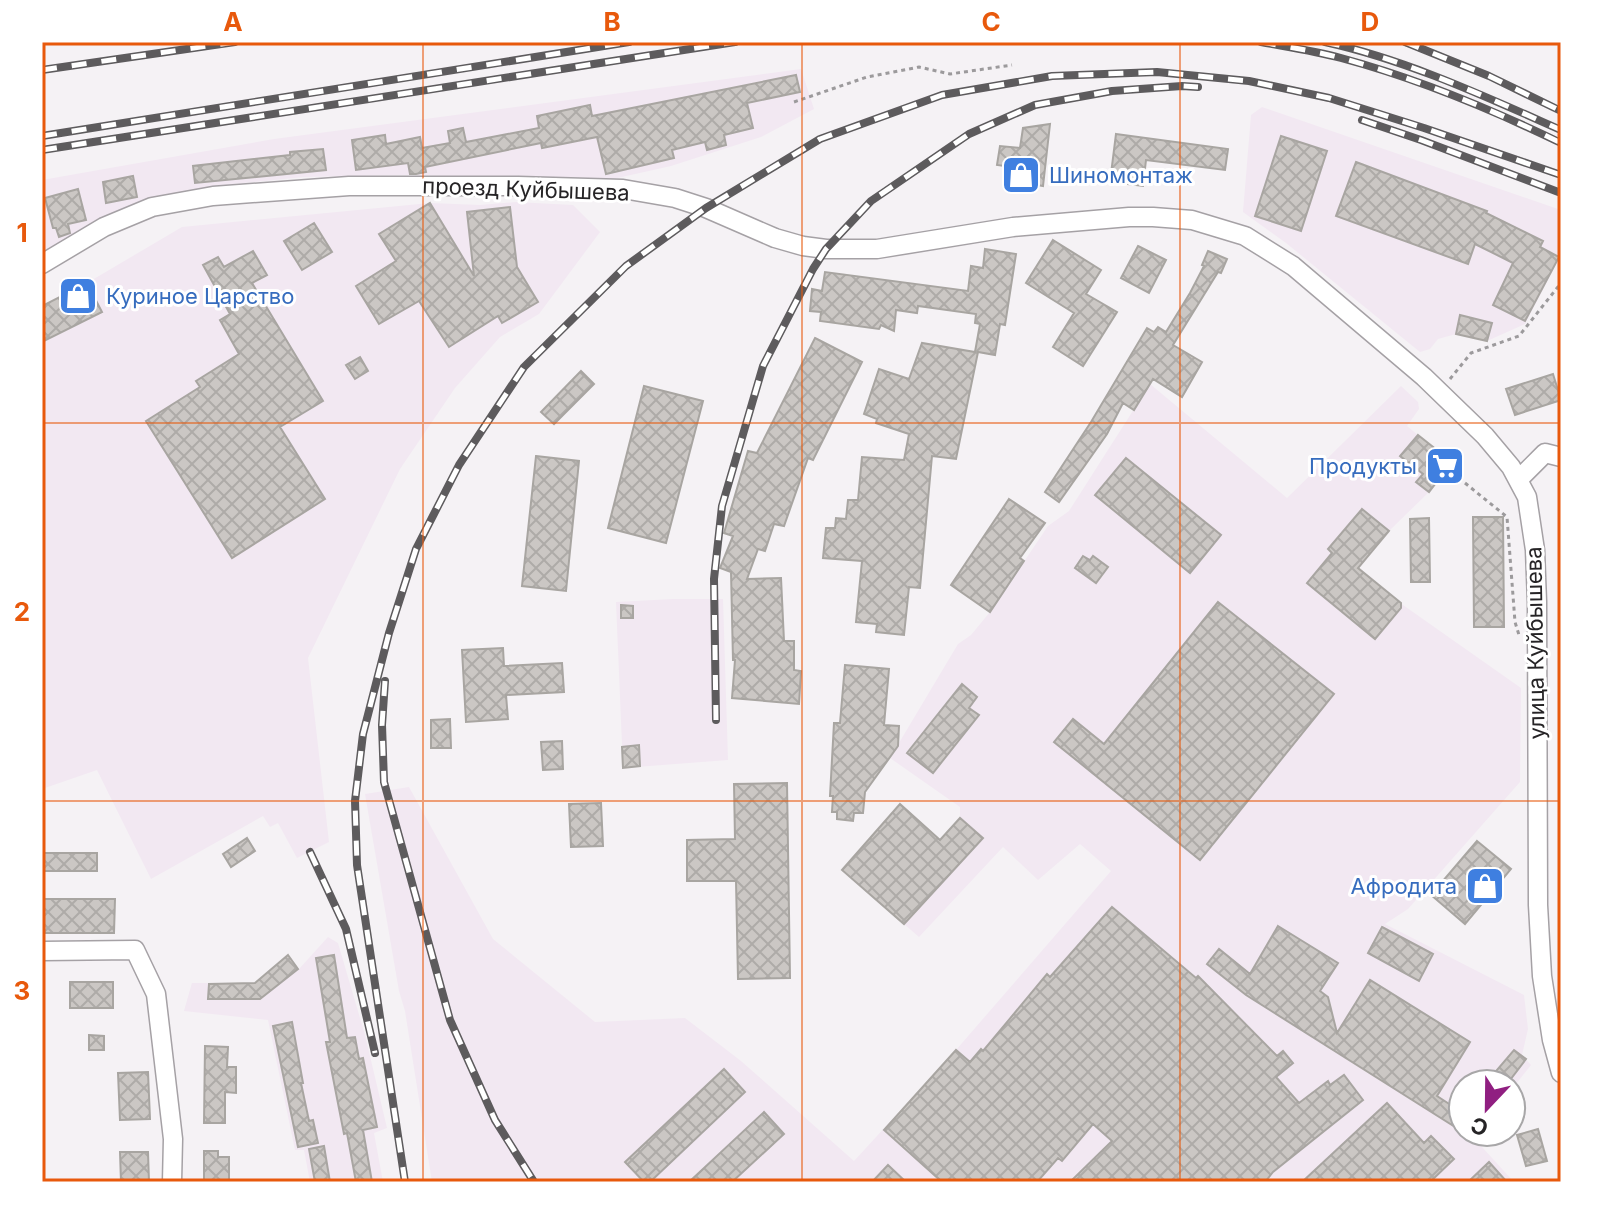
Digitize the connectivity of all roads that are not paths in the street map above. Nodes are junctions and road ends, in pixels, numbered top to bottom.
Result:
1 (1013, 227) joint
2 (42, 264) edge
3 (1561, 457) edge
4 (1519, 479) junction
5 (42, 951) edge
6 (1561, 1073) edge
7 (172, 1182) edge

1 - 2 street, проезд Куйбышева
1 - 4 street, улица Куйбышева
3 - 4 street
4 - 6 street, улица Куйбышева
5 - 7 street

